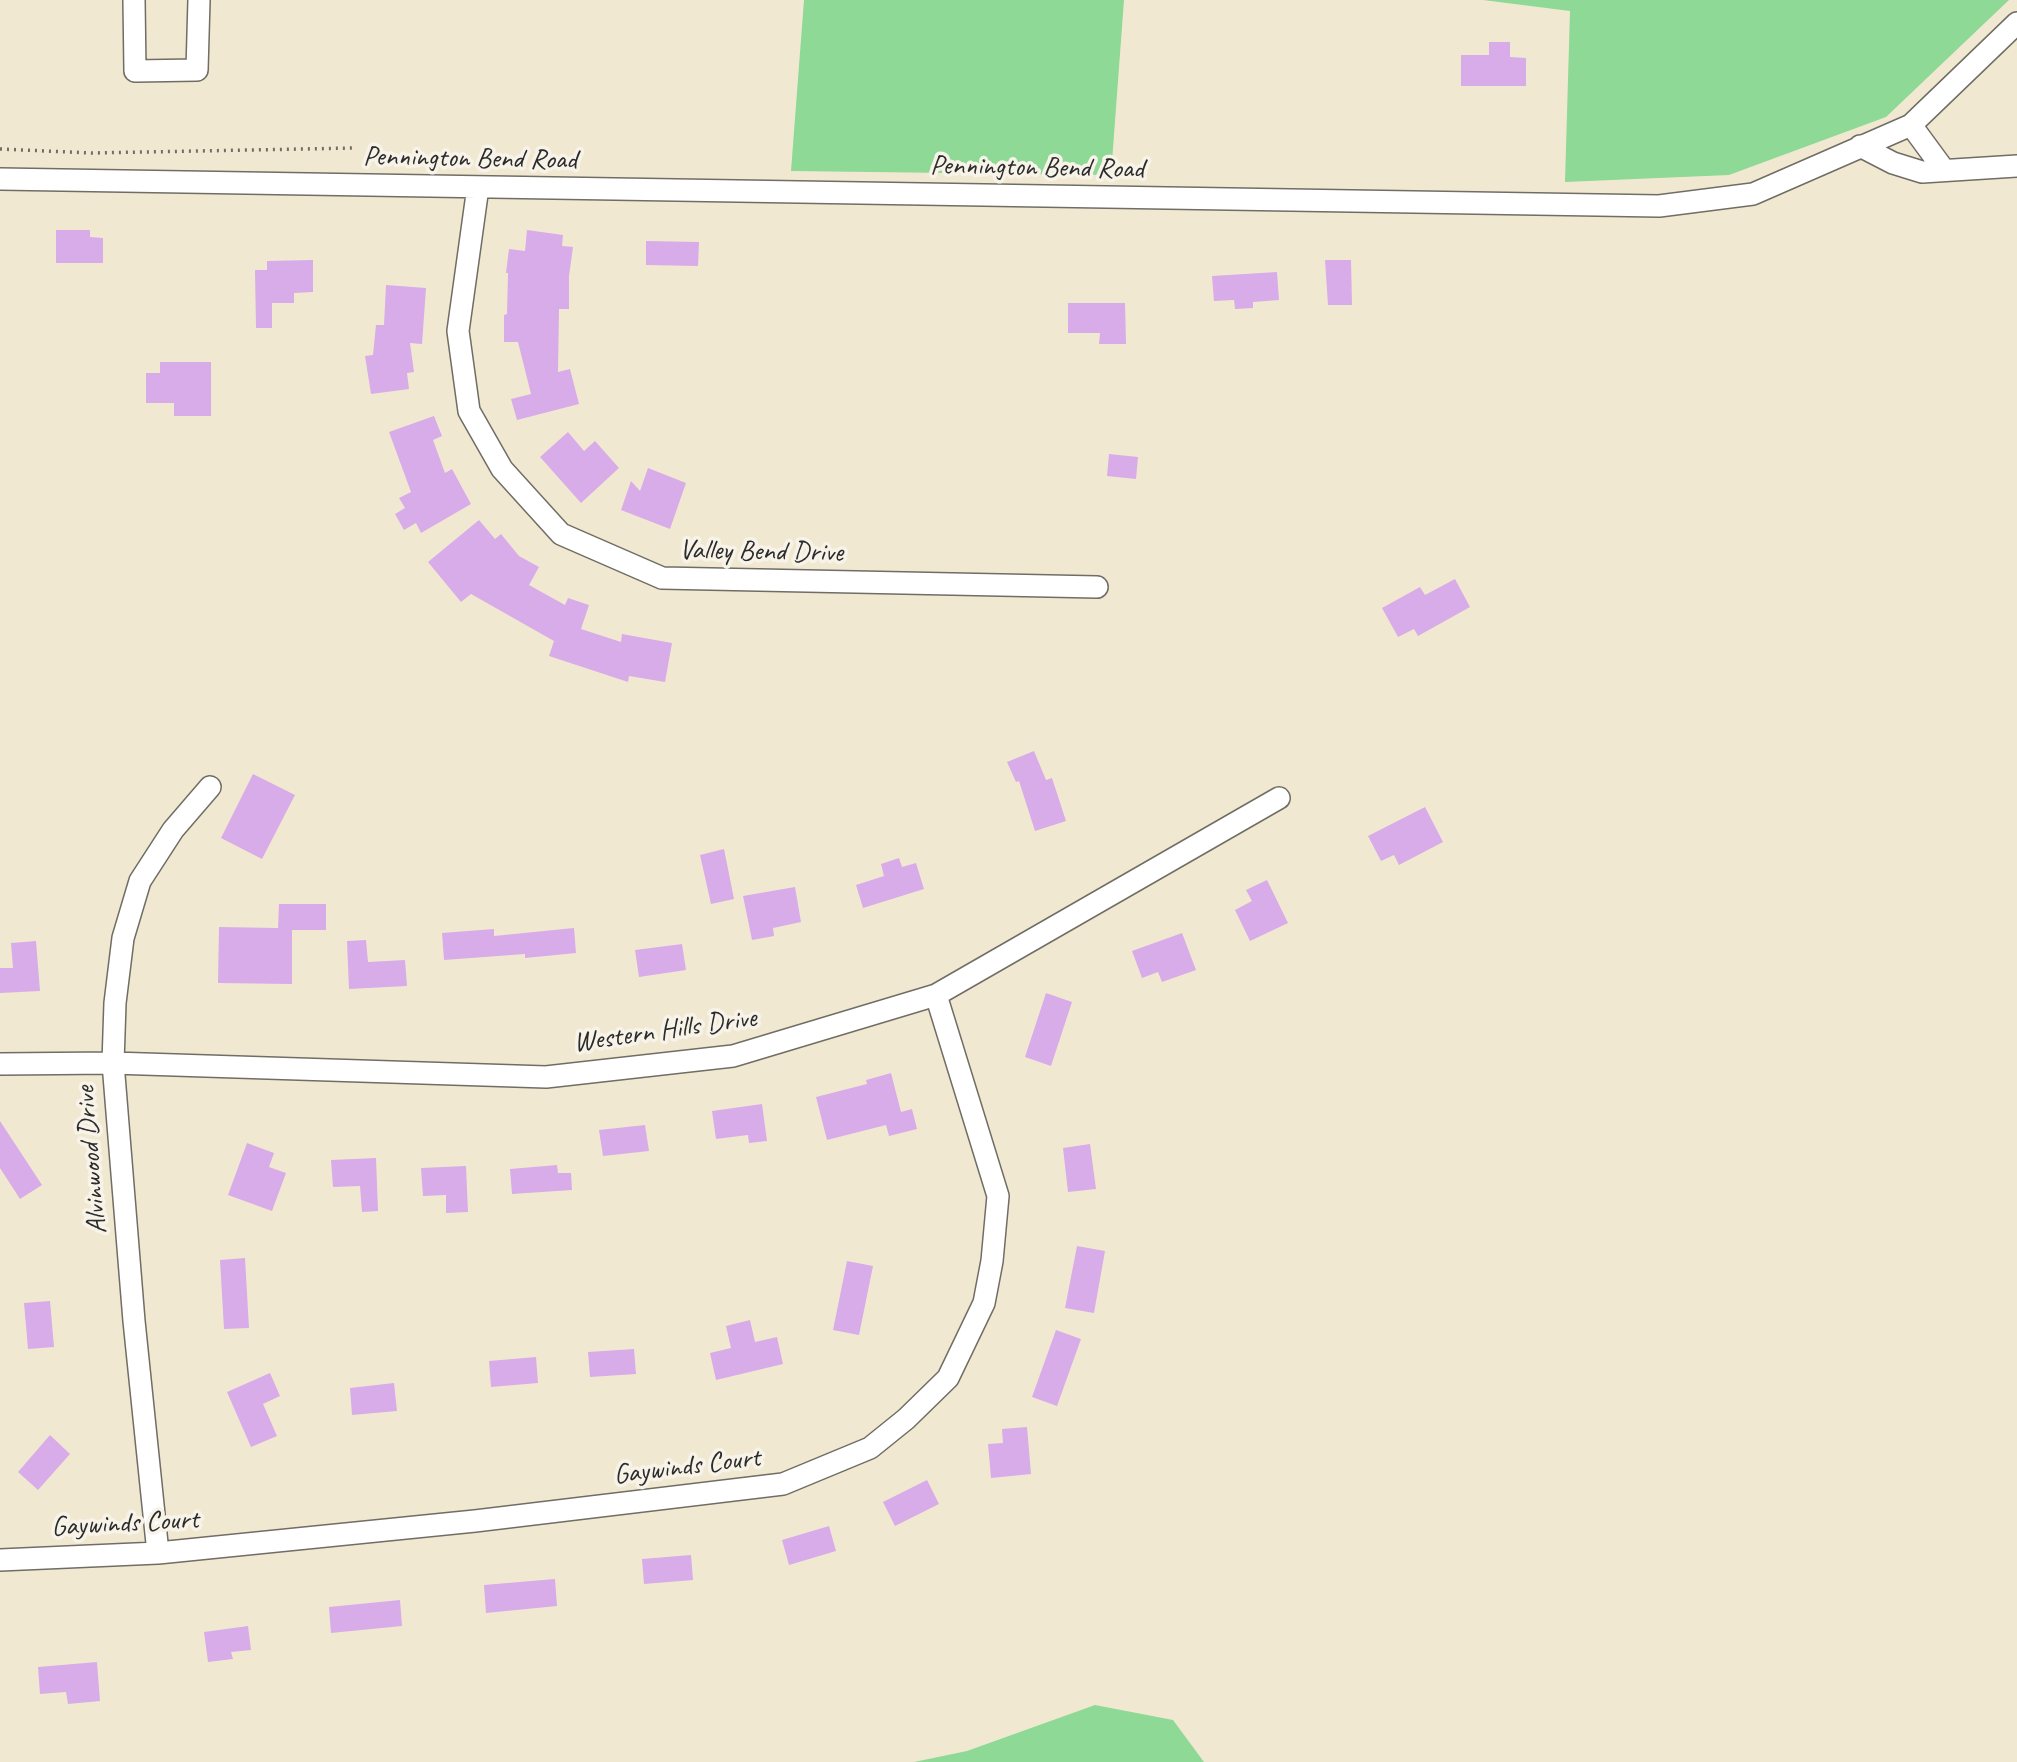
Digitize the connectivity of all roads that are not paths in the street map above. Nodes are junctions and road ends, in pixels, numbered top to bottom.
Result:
1 (134, 0) edge
2 (199, 0) edge
3 (2017, 23) edge
4 (1911, 125) junction
5 (1860, 146) junction
6 (2017, 166) edge
7 (1944, 170) junction
8 (0, 179) edge
9 (478, 187) junction
10 (1097, 587) dead end
11 (210, 787) dead end
12 (1279, 798) dead end
13 (936, 995) junction
14 (113, 1063) junction
15 (0, 1064) edge
16 (158, 1553) junction
17 (0, 1560) edge

1 - 2 street
3 - 4 street, Pennington Bend Road
4 - 5 street, Pennington Bend Road
4 - 7 street
5 - 7 street
5 - 9 street, Pennington Bend Road
6 - 7 street
8 - 9 street, Pennington Bend Road
9 - 10 street, Valley Bend Drive
11 - 14 street, Alvinwood Drive
12 - 13 street, Western Hills Drive
13 - 14 street, Western Hills Drive
13 - 16 street, Gaywinds Court
14 - 15 street, Western Hills Drive
14 - 16 street, Alvinwood Drive
16 - 17 street, Gaywinds Court

